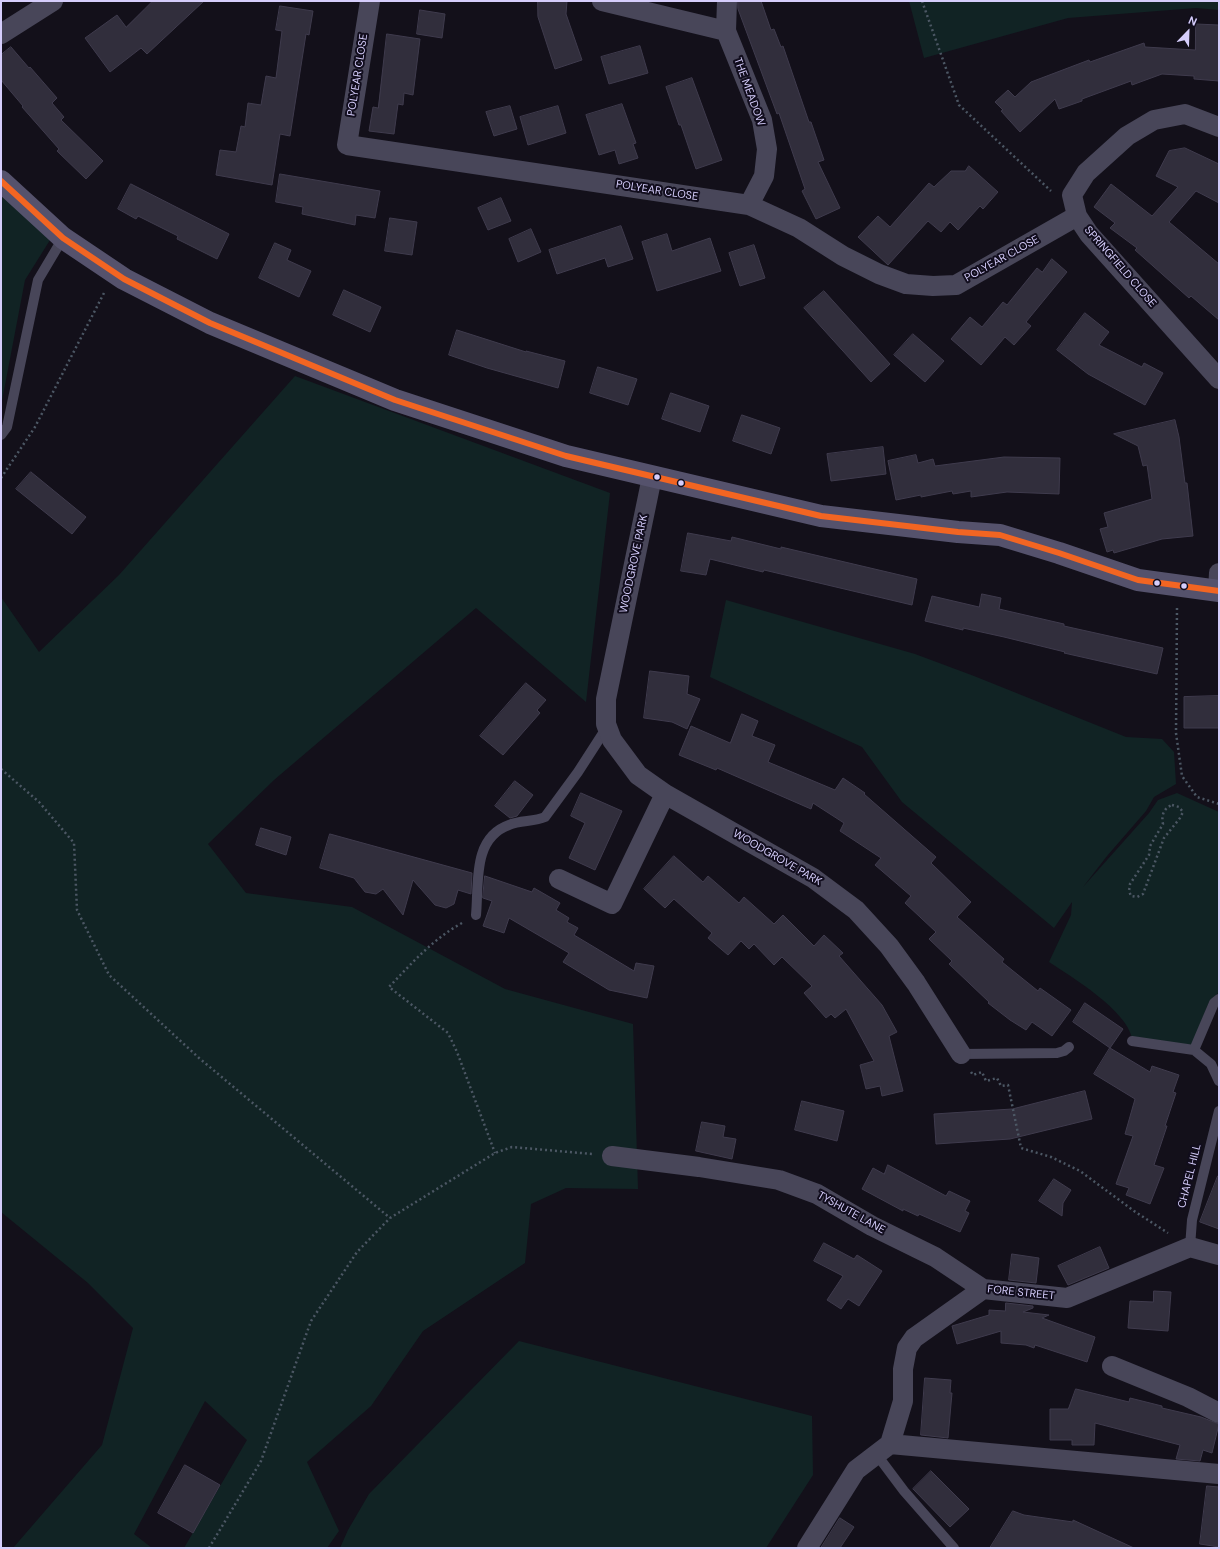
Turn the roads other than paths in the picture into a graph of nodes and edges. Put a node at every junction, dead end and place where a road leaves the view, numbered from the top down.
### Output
1 (53, 1) edge
2 (370, 1) edge
3 (602, 1) edge
4 (726, 1) edge
5 (726, 31) junction
6 (1, 34) edge
7 (1219, 127) edge
8 (1, 181) edge
9 (749, 205) junction
10 (1077, 216) junction
11 (63, 238) junction
12 (1219, 379) edge
13 (1, 435) edge
14 (652, 477) junction
15 (1219, 585) edge
16 (607, 727) junction
17 (665, 794) junction
18 (559, 879) dead end
19 (476, 915) road end
20 (1219, 999) edge
21 (1132, 1041) dead end
22 (1069, 1047) dead end
23 (1194, 1050) junction
24 (960, 1054) joint
25 (1219, 1081) edge
26 (1219, 1111) edge
27 (612, 1156) road end
28 (1190, 1247) junction
29 (1219, 1256) edge
30 (983, 1289) junction
31 (1112, 1366) dead end
32 (1219, 1413) edge
33 (884, 1450) junction
34 (1219, 1474) edge
35 (807, 1548) edge
36 (954, 1548) edge

1 - 6 street
2 - 9 street, POLYEAR CLOSE
3 - 5 street
4 - 5 street, THE MEADOW
5 - 9 street, THE MEADOW
7 - 10 street, SPRINGFIELD CLOSE
8 - 11 street
9 - 10 street, POLYEAR CLOSE
10 - 12 street, SPRINGFIELD CLOSE
11 - 13 lane
11 - 14 street
14 - 15 street
14 - 16 street, WOODGROVE PARK
16 - 17 street, WOODGROVE PARK
16 - 19 lane
17 - 18 street
17 - 24 street, WOODGROVE PARK
20 - 23 lane
21 - 23 lane
22 - 24 lane
23 - 25 lane
26 - 28 lane, CHAPEL HILL
27 - 30 street, TYSHUTE LANE
28 - 29 street
28 - 30 street, FORE STREET
30 - 33 street, FORE STREET
31 - 32 street
33 - 34 street
33 - 35 street
33 - 36 lane

